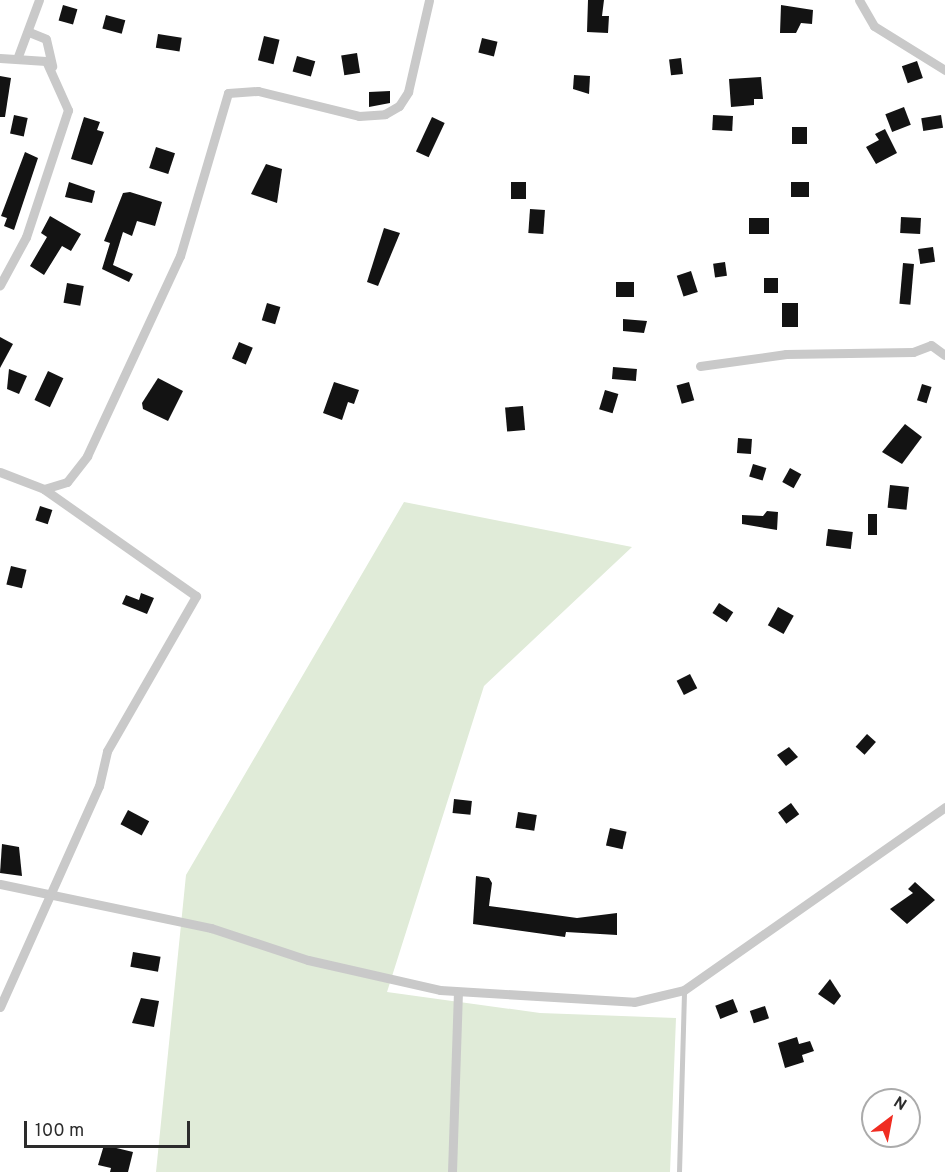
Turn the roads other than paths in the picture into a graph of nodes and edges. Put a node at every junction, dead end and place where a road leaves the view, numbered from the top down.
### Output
1 (39, 0) edge
2 (429, 0) edge
3 (859, 0) edge
4 (29, 32) junction
5 (0, 58) edge
6 (17, 59) junction
7 (52, 67) junction
8 (945, 70) edge
9 (0, 285) edge
10 (945, 355) edge
11 (700, 366) dead end
12 (0, 472) edge
13 (44, 489) junction
14 (945, 807) edge
15 (0, 884) edge
16 (52, 896) junction
17 (684, 990) junction
18 (458, 992) junction
19 (0, 1006) edge
20 (452, 1172) edge
21 (679, 1172) edge

1 - 4 street
2 - 13 street
3 - 8 street
4 - 6 street
4 - 7 street
5 - 6 street
6 - 7 street
7 - 9 street
10 - 11 street
12 - 13 street
13 - 16 street
14 - 17 street
15 - 16 street
16 - 18 street
16 - 19 street
17 - 18 street
17 - 21 lane
18 - 20 street

